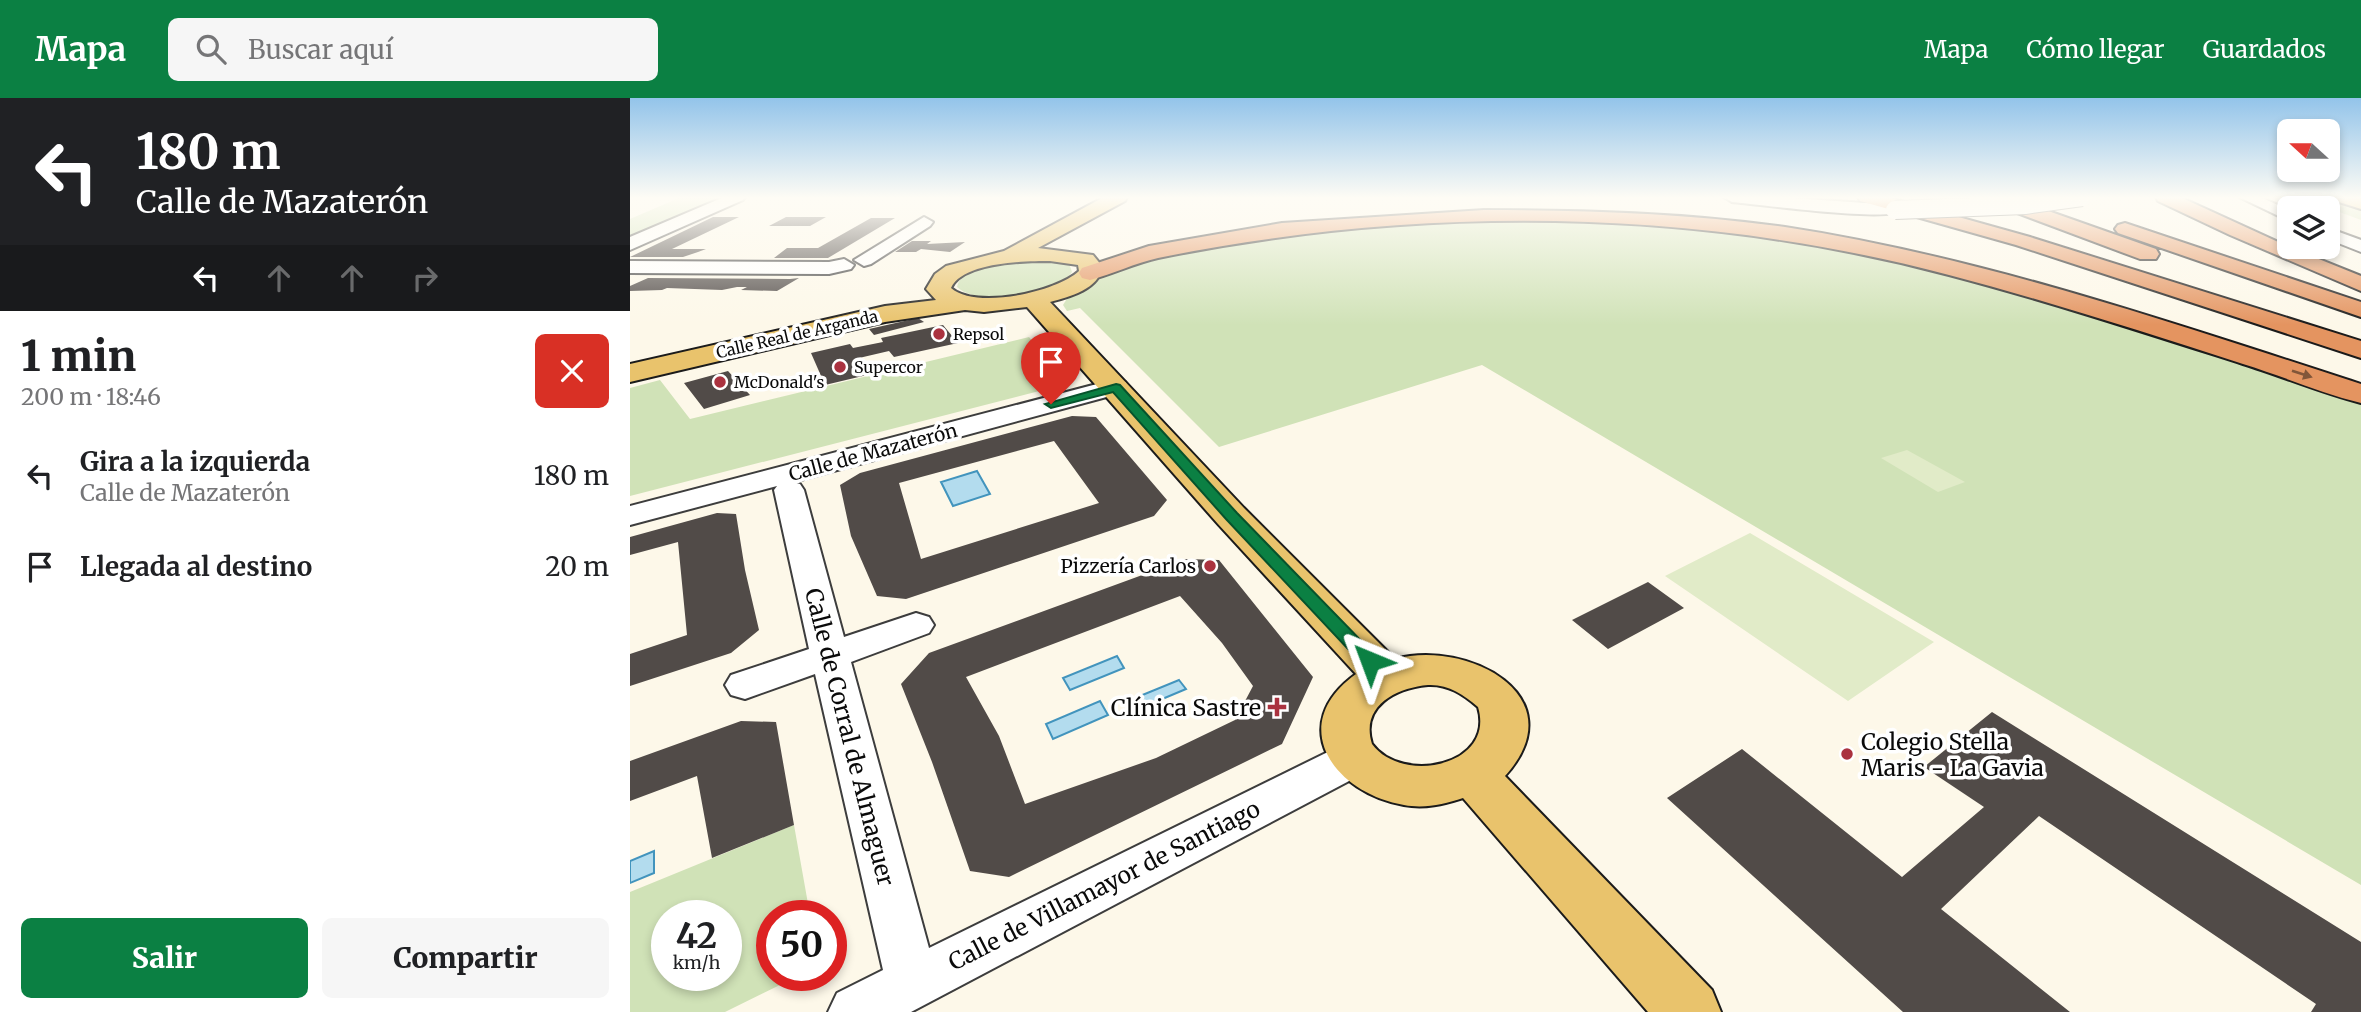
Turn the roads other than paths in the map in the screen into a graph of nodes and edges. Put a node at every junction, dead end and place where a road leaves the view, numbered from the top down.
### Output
1 (893, 240) edge
2 (1039, 240) edge
3 (1058, 240) edge
4 (1177, 240) edge
5 (1220, 240) edge
6 (1812, 240) edge
7 (1891, 240) edge
8 (2018, 240) edge
9 (2070, 240) edge
10 (2110, 240) edge
11 (2158, 240) edge
12 (2190, 240) edge
13 (2255, 240) edge
14 (2344, 240) edge
15 (2361, 247) edge
16 (1066, 256) junction
17 (1007, 257) junction
18 (630, 267) edge
19 (1090, 273) junction
20 (945, 277) junction
21 (2361, 284) edge
22 (2361, 297) edge
23 (1033, 299) junction
24 (966, 303) junction
25 (2361, 310) edge
26 (2361, 330) edge
27 (2361, 348) edge
28 (2242, 355) junction
29 (630, 359) edge
30 (630, 373) edge
31 (1116, 387) junction
32 (2361, 394) edge
33 (789, 490) dead end
34 (630, 516) edge
35 (916, 625) dead end
36 (830, 656) junction
37 (1386, 678) junction
38 (745, 685) dead end
39 (1353, 759) junction
40 (1472, 774) junction
41 (913, 983) junction
42 (856, 1012) edge
43 (1689, 1012) edge

1 - 18 street
2 - 17 main road
3 - 16 main road
4 - 16 highway
5 - 19 highway
6 - 28 highway
7 - 28 highway
8 - 27 highway
9 - 27 highway
10 - 26 highway
11 - 25 highway
12 - 22 highway
13 - 21 highway
14 - 15 street
16 - 17 main road
16 - 19 main road
17 - 20 main road, Calle Real de Arganda
19 - 23 main road, Calle Real de Arganda
20 - 24 main road
20 - 29 main road, Calle Real de Arganda
23 - 24 main road, Calle Real de Arganda
23 - 31 main road
24 - 30 main road, Calle Real de Arganda
28 -> 32 highway
31 - 34 street, Calle de Mazaterón
31 - 37 main road
33 - 36 street, Calle de Corral de Almaguer
35 - 36 street
36 - 38 street
36 - 41 street, Calle de Corral de Almaguer
37 - 39 main road
37 - 40 main road
39 - 40 main road
39 - 41 street, Calle de Villamayor de Santiago
40 - 43 main road
41 - 42 street, Calle de Villamayor de Santiago

